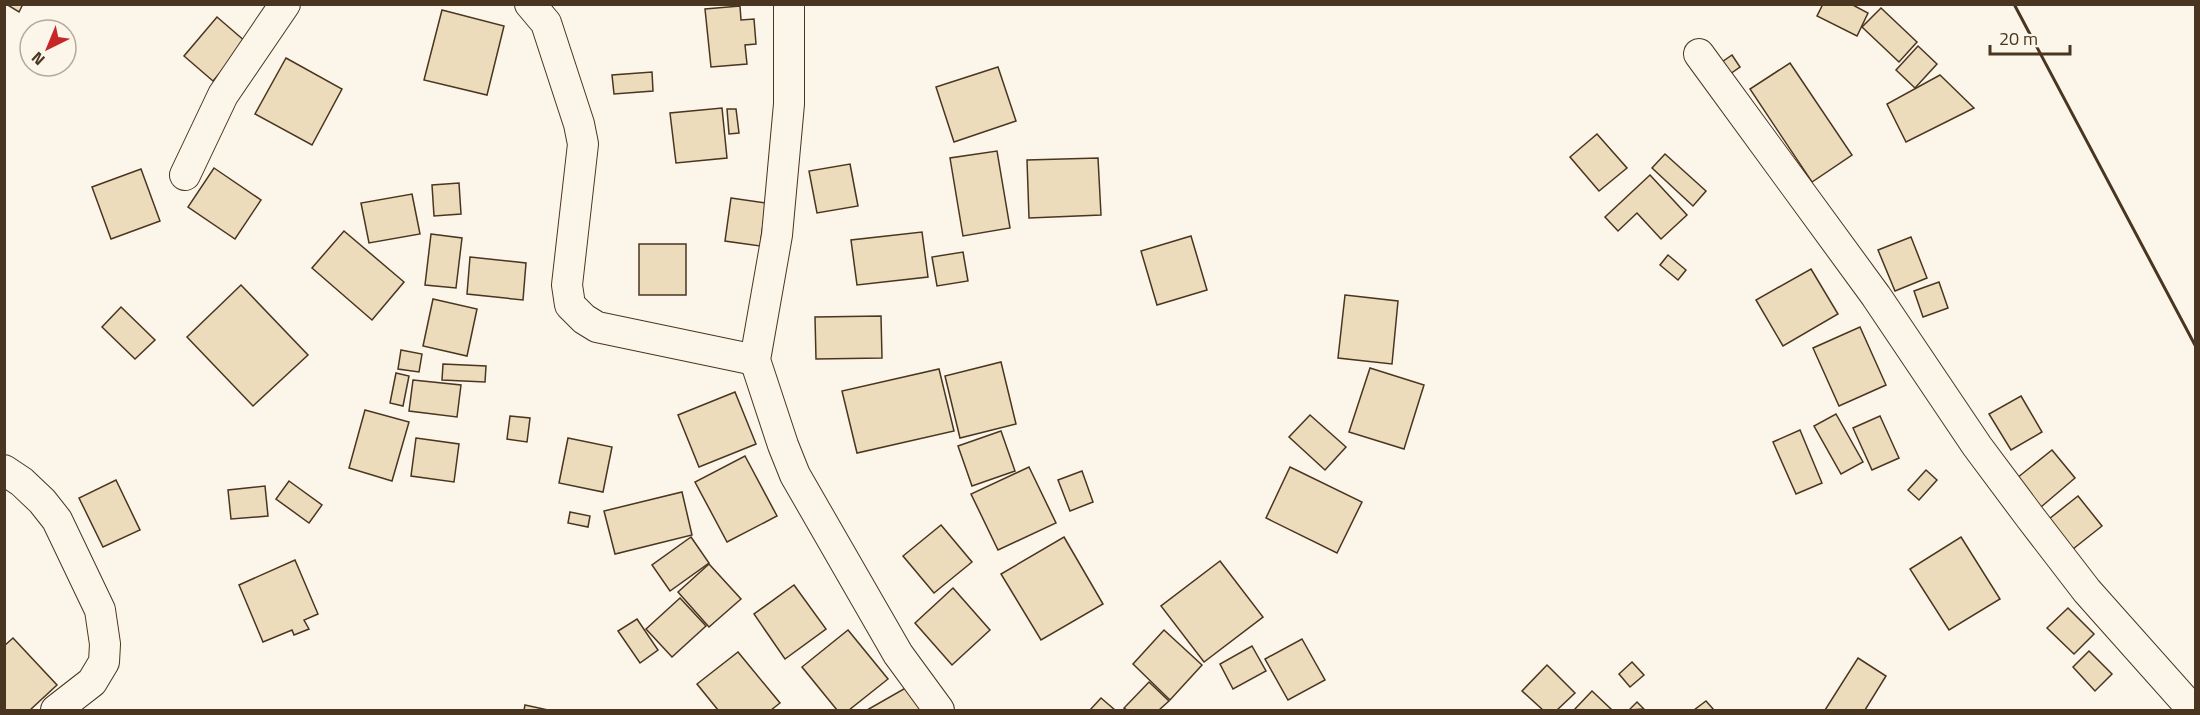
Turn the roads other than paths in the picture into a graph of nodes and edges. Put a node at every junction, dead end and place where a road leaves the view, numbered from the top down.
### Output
1 (285, 4) edge
2 (530, 4) edge
3 (789, 4) edge
4 (1699, 54) dead end
5 (184, 175) dead end
6 (755, 360) junction
7 (4, 470) edge
8 (56, 711) edge
9 (939, 711) edge
10 (2193, 711) edge

1 - 5 street
2 - 6 street
3 - 6 street
4 - 10 street
6 - 9 street
7 - 8 street

